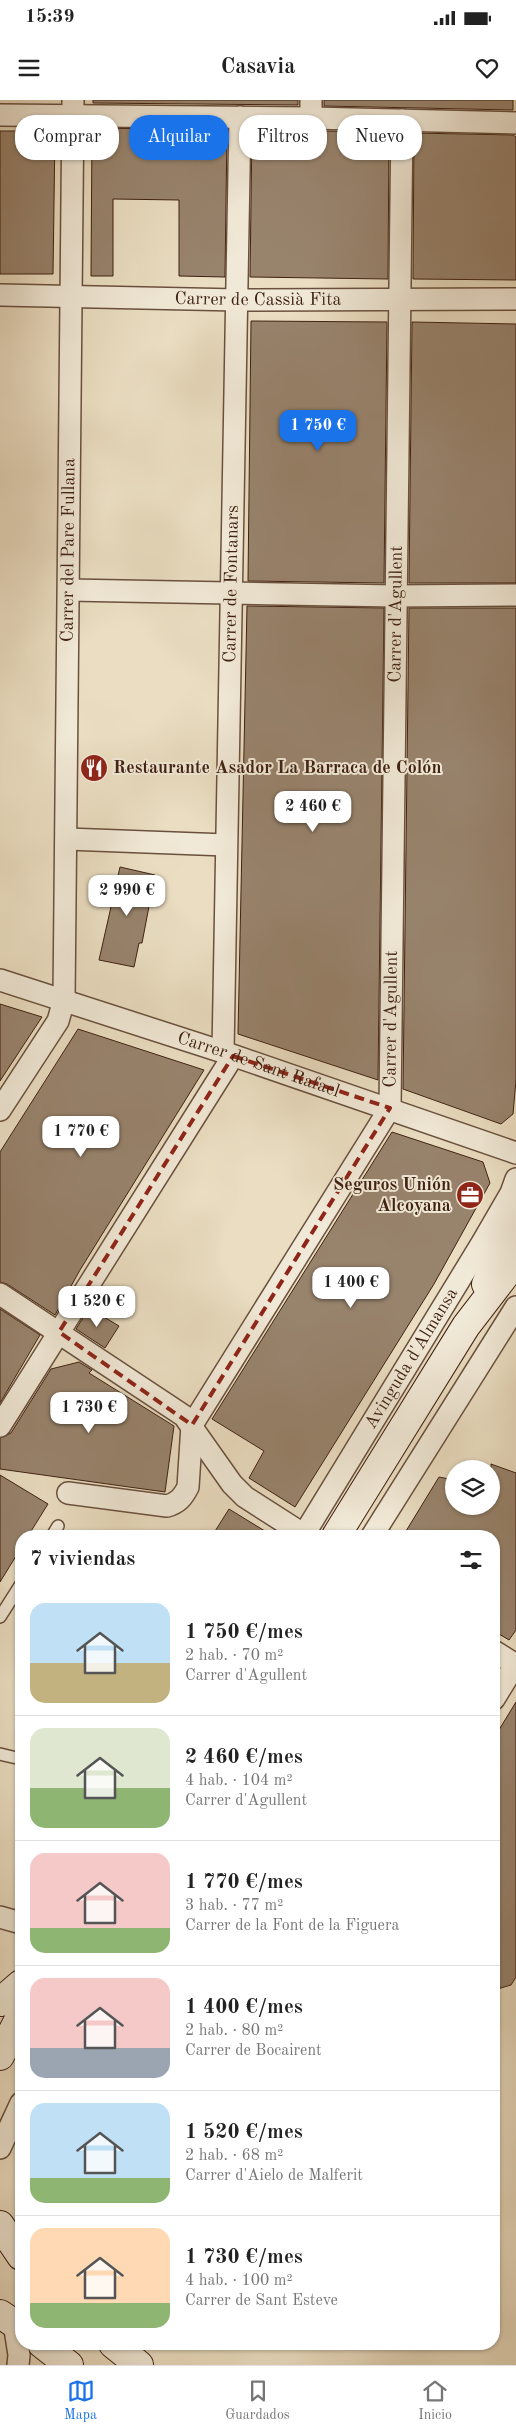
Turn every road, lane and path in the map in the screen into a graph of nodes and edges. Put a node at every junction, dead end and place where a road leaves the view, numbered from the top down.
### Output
1 (73, 108) edge
2 (311, 109) edge
3 (0, 115) edge
4 (258, 115) edge
5 (361, 115) edge
6 (239, 117) edge
7 (422, 121) edge
8 (516, 123) edge
9 (240, 160) edge
10 (402, 160) edge
11 (0, 294) edge
12 (71, 296) junction
13 (516, 299) edge
14 (238, 300) junction
15 (400, 300) junction
16 (69, 590) junction
17 (231, 592) junction
18 (516, 595) edge
19 (395, 596) junction
20 (67, 839) junction
21 (226, 845) junction
22 (0, 980) edge
23 (64, 1000) junction
24 (228, 1054) junction
25 (390, 1108) junction
26 (0, 1110) edge
27 (516, 1152) edge
28 (516, 1179) edge
29 (516, 1215) edge
30 (516, 1261) edge
31 (0, 1294) edge
32 (516, 1307) edge
33 (471, 1320) junction
34 (59, 1332) junction
35 (494, 1344) junction
36 (192, 1425) junction
37 (0, 1426) edge
38 (68, 1493) dead end
39 (295, 1530) edge
40 (308, 1530) edge
41 (340, 1530) edge
42 (376, 1530) edge
43 (15, 1593) edge
44 (0, 1617) edge
45 (500, 1655) edge
46 (516, 1664) edge
47 (500, 1689) edge
48 (0, 1754) edge
49 (15, 1758) edge
50 (0, 1917) edge
51 (15, 1921) edge
52 (15, 1989) edge
53 (0, 2002) edge
54 (15, 2027) edge
55 (0, 2056) edge
56 (15, 2116) edge
57 (0, 2148) edge
58 (0, 2225) edge
59 (15, 2247) edge
60 (12, 2322) edge
61 (15, 2336) edge
62 (18, 2350) edge
63 (49, 2350) edge
64 (120, 2350) edge
65 (18, 2365) edge
66 (68, 2365) edge
67 (139, 2365) edge

1 - 3 street
1 - 6 street
1 - 12 street, Carrer del Pare Fullana
2 - 4 street
2 - 5 street
7 - 8 street
9 - 14 street, Carrer de Fontanars
10 - 15 street, Carrer d'Agullent
11 - 12 street, Carrer de Cassià Fita
12 - 14 street, Carrer de Cassià Fita
12 - 16 street, Carrer del Pare Fullana
13 - 15 street, Carrer de Cassià Fita
14 - 15 street, Carrer de Cassià Fita
14 - 17 street, Carrer de Fontanars
15 - 19 street, Carrer d'Agullent
16 - 17 street
16 - 20 street, Carrer del Pare Fullana
17 - 19 street
17 - 21 street, Carrer de Fontanars
18 - 19 street
19 - 25 street, Carrer d'Agullent
20 - 21 street
20 - 23 street, Carrer del Pare Fullana
21 - 24 street, Carrer de Fontanars
22 - 23 street, Carrer de Sant Rafael
23 - 24 street, Carrer de Sant Rafael
23 - 26 street, Carrer del Pare Fullana
24 - 25 street, Carrer de Sant Rafael
24 - 34 street
25 - 27 street, Carrer de Sant Rafael
25 - 36 street
28 - 40 street, Avinguda d'Almansa
29 - 33 street, Avinguda d'Almansa
30 - 33 street, Avinguda d'Almansa
31 - 34 street
32 - 35 street
33 - 35 street
33 - 41 street, Avinguda d'Almansa
34 - 36 street
34 - 37 street
35 - 42 street
36 - 38 street
36 - 39 street
43 - 44 lane
45 - 46 street
46 - 47 street
48 - 49 lane
50 - 51 street
52 - 53 street
54 - 55 street
56 - 57 street
58 - 59 street
60 - 61 street
62 - 65 street
63 - 66 street
64 - 67 street

